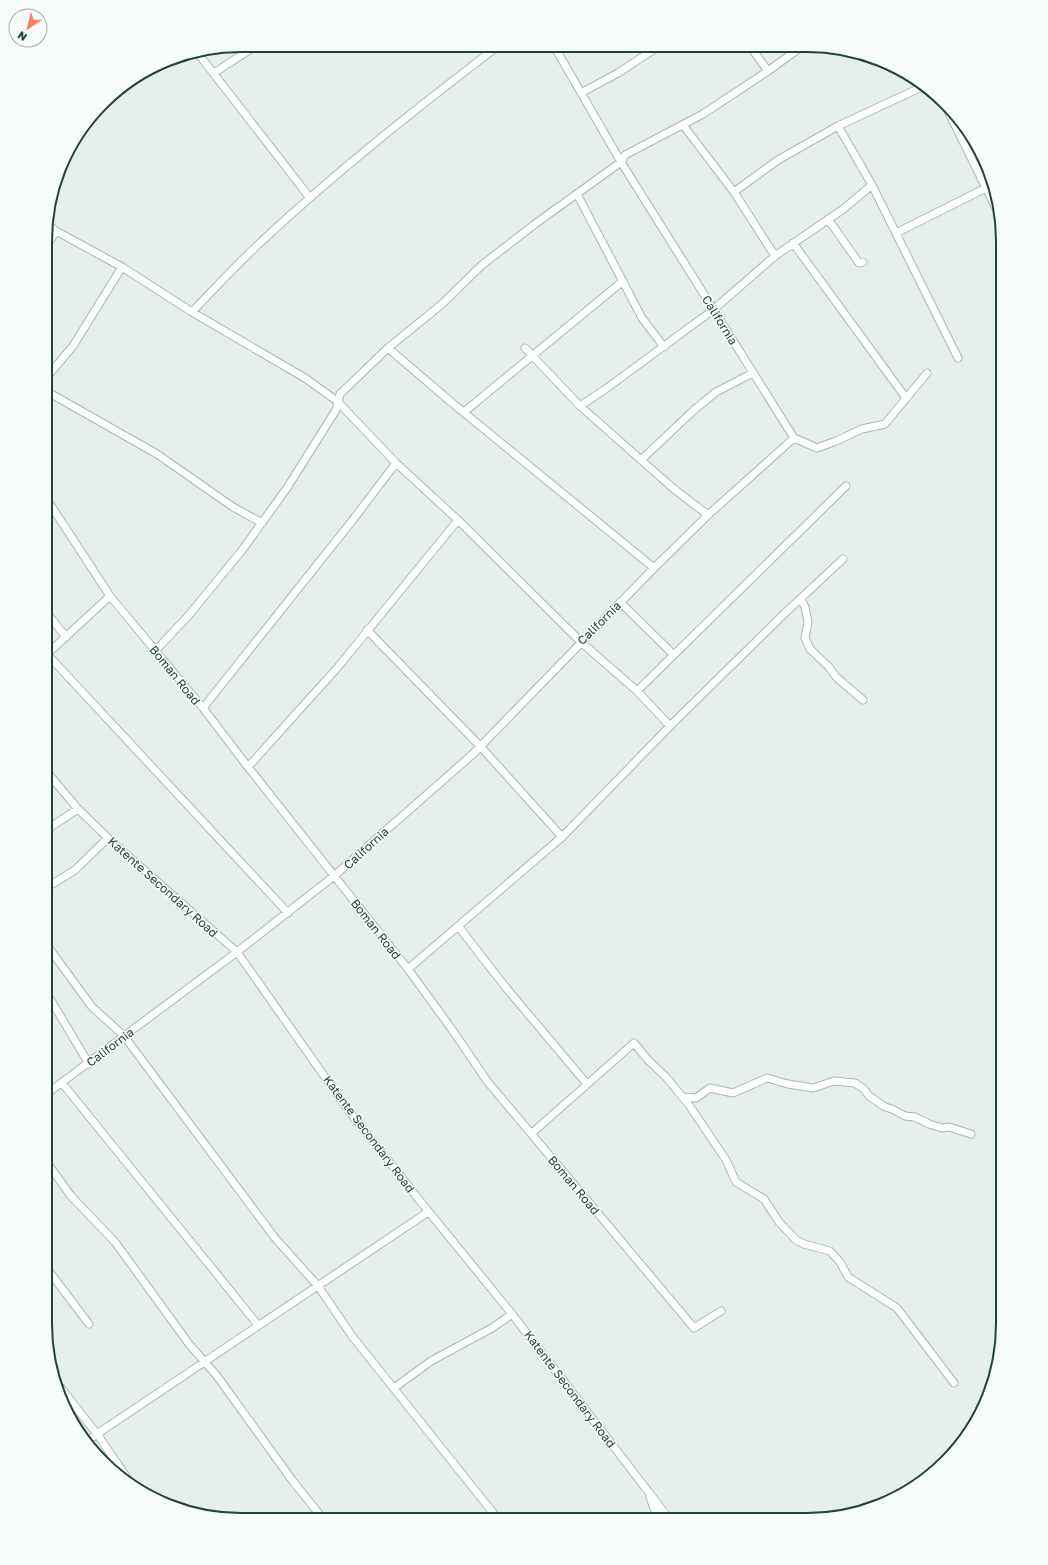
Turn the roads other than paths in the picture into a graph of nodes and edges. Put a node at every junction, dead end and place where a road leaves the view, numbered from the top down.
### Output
1 (246, 52) edge
2 (490, 52) edge
3 (557, 52) edge
4 (650, 52) edge
5 (754, 52) edge
6 (794, 52) edge
7 (201, 57) edge
8 (768, 71) junction
9 (214, 73) junction
10 (918, 89) edge
11 (581, 93) junction
12 (953, 121) edge
13 (683, 124) junction
14 (838, 126) junction
15 (621, 162) junction
16 (872, 185) junction
17 (986, 188) junction
18 (734, 192) junction
19 (577, 194) junction
20 (310, 198) junction
21 (991, 198) edge
22 (828, 219) junction
23 (52, 228) edge
24 (56, 231) junction
25 (896, 233) junction
26 (52, 237) edge
27 (793, 243) junction
28 (775, 256) junction
29 (863, 262) dead end
30 (122, 267) junction
31 (623, 281) junction
32 (713, 310) junction
33 (192, 312) junction
34 (664, 347) junction
35 (388, 348) junction
36 (525, 348) dead end
37 (533, 357) junction
38 (958, 358) dead end
39 (52, 371) edge
40 (927, 373) dead end
41 (753, 374) junction
42 (52, 394) edge
43 (906, 398) junction
44 (337, 401) junction
45 (580, 406) junction
46 (464, 412) junction
47 (794, 438) junction
48 (641, 460) junction
49 (396, 463) junction
50 (846, 486) dead end
51 (52, 507) edge
52 (708, 515) junction
53 (458, 520) junction
54 (262, 523) junction
55 (843, 559) dead end
56 (654, 568) junction
57 (110, 596) junction
58 (800, 599) junction
59 (620, 602) junction
60 (52, 620) edge
61 (367, 630) junction
62 (66, 637) junction
63 (580, 642) junction
64 (52, 650) edge
65 (156, 650) junction
66 (674, 655) junction
67 (52, 659) edge
68 (637, 691) junction
69 (863, 700) dead end
70 (202, 708) junction
71 (670, 726) junction
72 (480, 746) junction
73 (248, 768) junction
74 (52, 778) edge
75 (78, 809) junction
76 (52, 826) edge
77 (562, 837) junction
78 (108, 838) junction
79 (334, 876) junction
80 (52, 884) edge
81 (288, 913) junction
82 (458, 926) junction
83 (52, 952) edge
84 (237, 952) junction
85 (408, 969) junction
86 (52, 1002) edge
87 (124, 1036) junction
88 (89, 1064) junction
89 (62, 1083) junction
90 (587, 1084) junction
91 (52, 1090) edge
92 (682, 1097) junction
93 (532, 1133) junction
94 (972, 1134) dead end
95 (52, 1170) edge
96 (428, 1212) junction
97 (52, 1275) edge
98 (318, 1286) junction
99 (721, 1310) dead end
100 (512, 1314) junction
101 (89, 1324) dead end
102 (258, 1325) junction
103 (204, 1361) junction
104 (954, 1383) dead end
105 (394, 1388) junction
106 (64, 1392) edge
107 (97, 1434) junction
108 (91, 1438) edge
109 (123, 1471) edge
110 (648, 1491) junction
111 (318, 1513) edge
112 (493, 1513) edge
113 (656, 1513) edge
114 (665, 1513) edge

1 - 9 street
2 - 20 street
3 - 11 street, California
4 - 11 street
5 - 8 street
6 - 8 street
7 - 9 street
8 - 13 street
9 - 20 street
10 - 14 street
11 - 15 street, California
12 - 17 street
13 - 15 street
13 - 18 street
14 - 16 street
14 - 18 street
15 - 19 street
15 - 32 street, California
16 - 22 street
16 - 25 street
17 - 21 street
17 - 25 street
18 - 28 street
19 - 31 street
19 - 35 street
20 - 33 street
22 - 27 street
22 - 29 street
23 - 24 street
24 - 26 street
24 - 30 street
25 - 38 street
27 - 28 street
27 - 43 street
28 - 32 street
30 - 33 street
30 - 39 street
31 - 34 street
31 - 37 street
32 - 34 street
32 - 41 street, California
33 - 44 street
34 - 45 street
35 - 44 street
35 - 46 street
36 - 37 street
37 - 45 street
37 - 46 street
40 - 43 street
41 - 47 street, California
41 - 48 street
42 - 54 street
43 - 47 street
44 - 49 street
44 - 54 street
45 - 48 street
46 - 56 street
47 - 52 street, California
48 - 52 street
49 - 53 street
49 - 70 street
50 - 66 street
51 - 57 street, Boman Road
52 - 56 street, California
53 - 61 street
53 - 63 street
54 - 65 street
55 - 58 street
56 - 59 street, California
57 - 62 street
57 - 65 street, Boman Road
58 - 69 street
58 - 71 street
59 - 63 street, California
59 - 66 street
60 - 62 street
61 - 72 street
61 - 73 street
62 - 64 street
63 - 68 street
63 - 72 street, California
65 - 70 street, Boman Road
66 - 68 street
67 - 81 street
68 - 71 street
70 - 73 street, Boman Road
71 - 77 street
72 - 77 street
72 - 79 street, California
73 - 79 street, Boman Road
74 - 75 street, Katente Secondary Road
75 - 76 street
75 - 78 street, Katente Secondary Road
77 - 82 street
78 - 80 street
78 - 84 street, Katente Secondary Road
79 - 81 street, California
79 - 85 street, Boman Road
81 - 84 street, California
82 - 85 street
82 - 90 street
83 - 87 street
84 - 87 street, California
84 - 96 street, Katente Secondary Road
85 - 93 street, Boman Road
86 - 88 street
87 - 88 street, California
87 - 98 street
88 - 89 street, California
89 - 91 street, California
89 - 102 street
90 - 92 street
90 - 93 street
92 - 94 street
92 - 104 street
93 - 99 street, Boman Road
95 - 103 street
96 - 98 street
96 - 100 street, Katente Secondary Road
97 - 101 street
98 - 102 street
98 - 105 street
100 - 105 street
100 - 110 street, Katente Secondary Road
102 - 103 street
103 - 107 street
103 - 111 street
105 - 112 street
106 - 107 street
107 - 108 street
107 - 109 street
110 - 113 street
110 - 114 street, Katente Secondary Road

